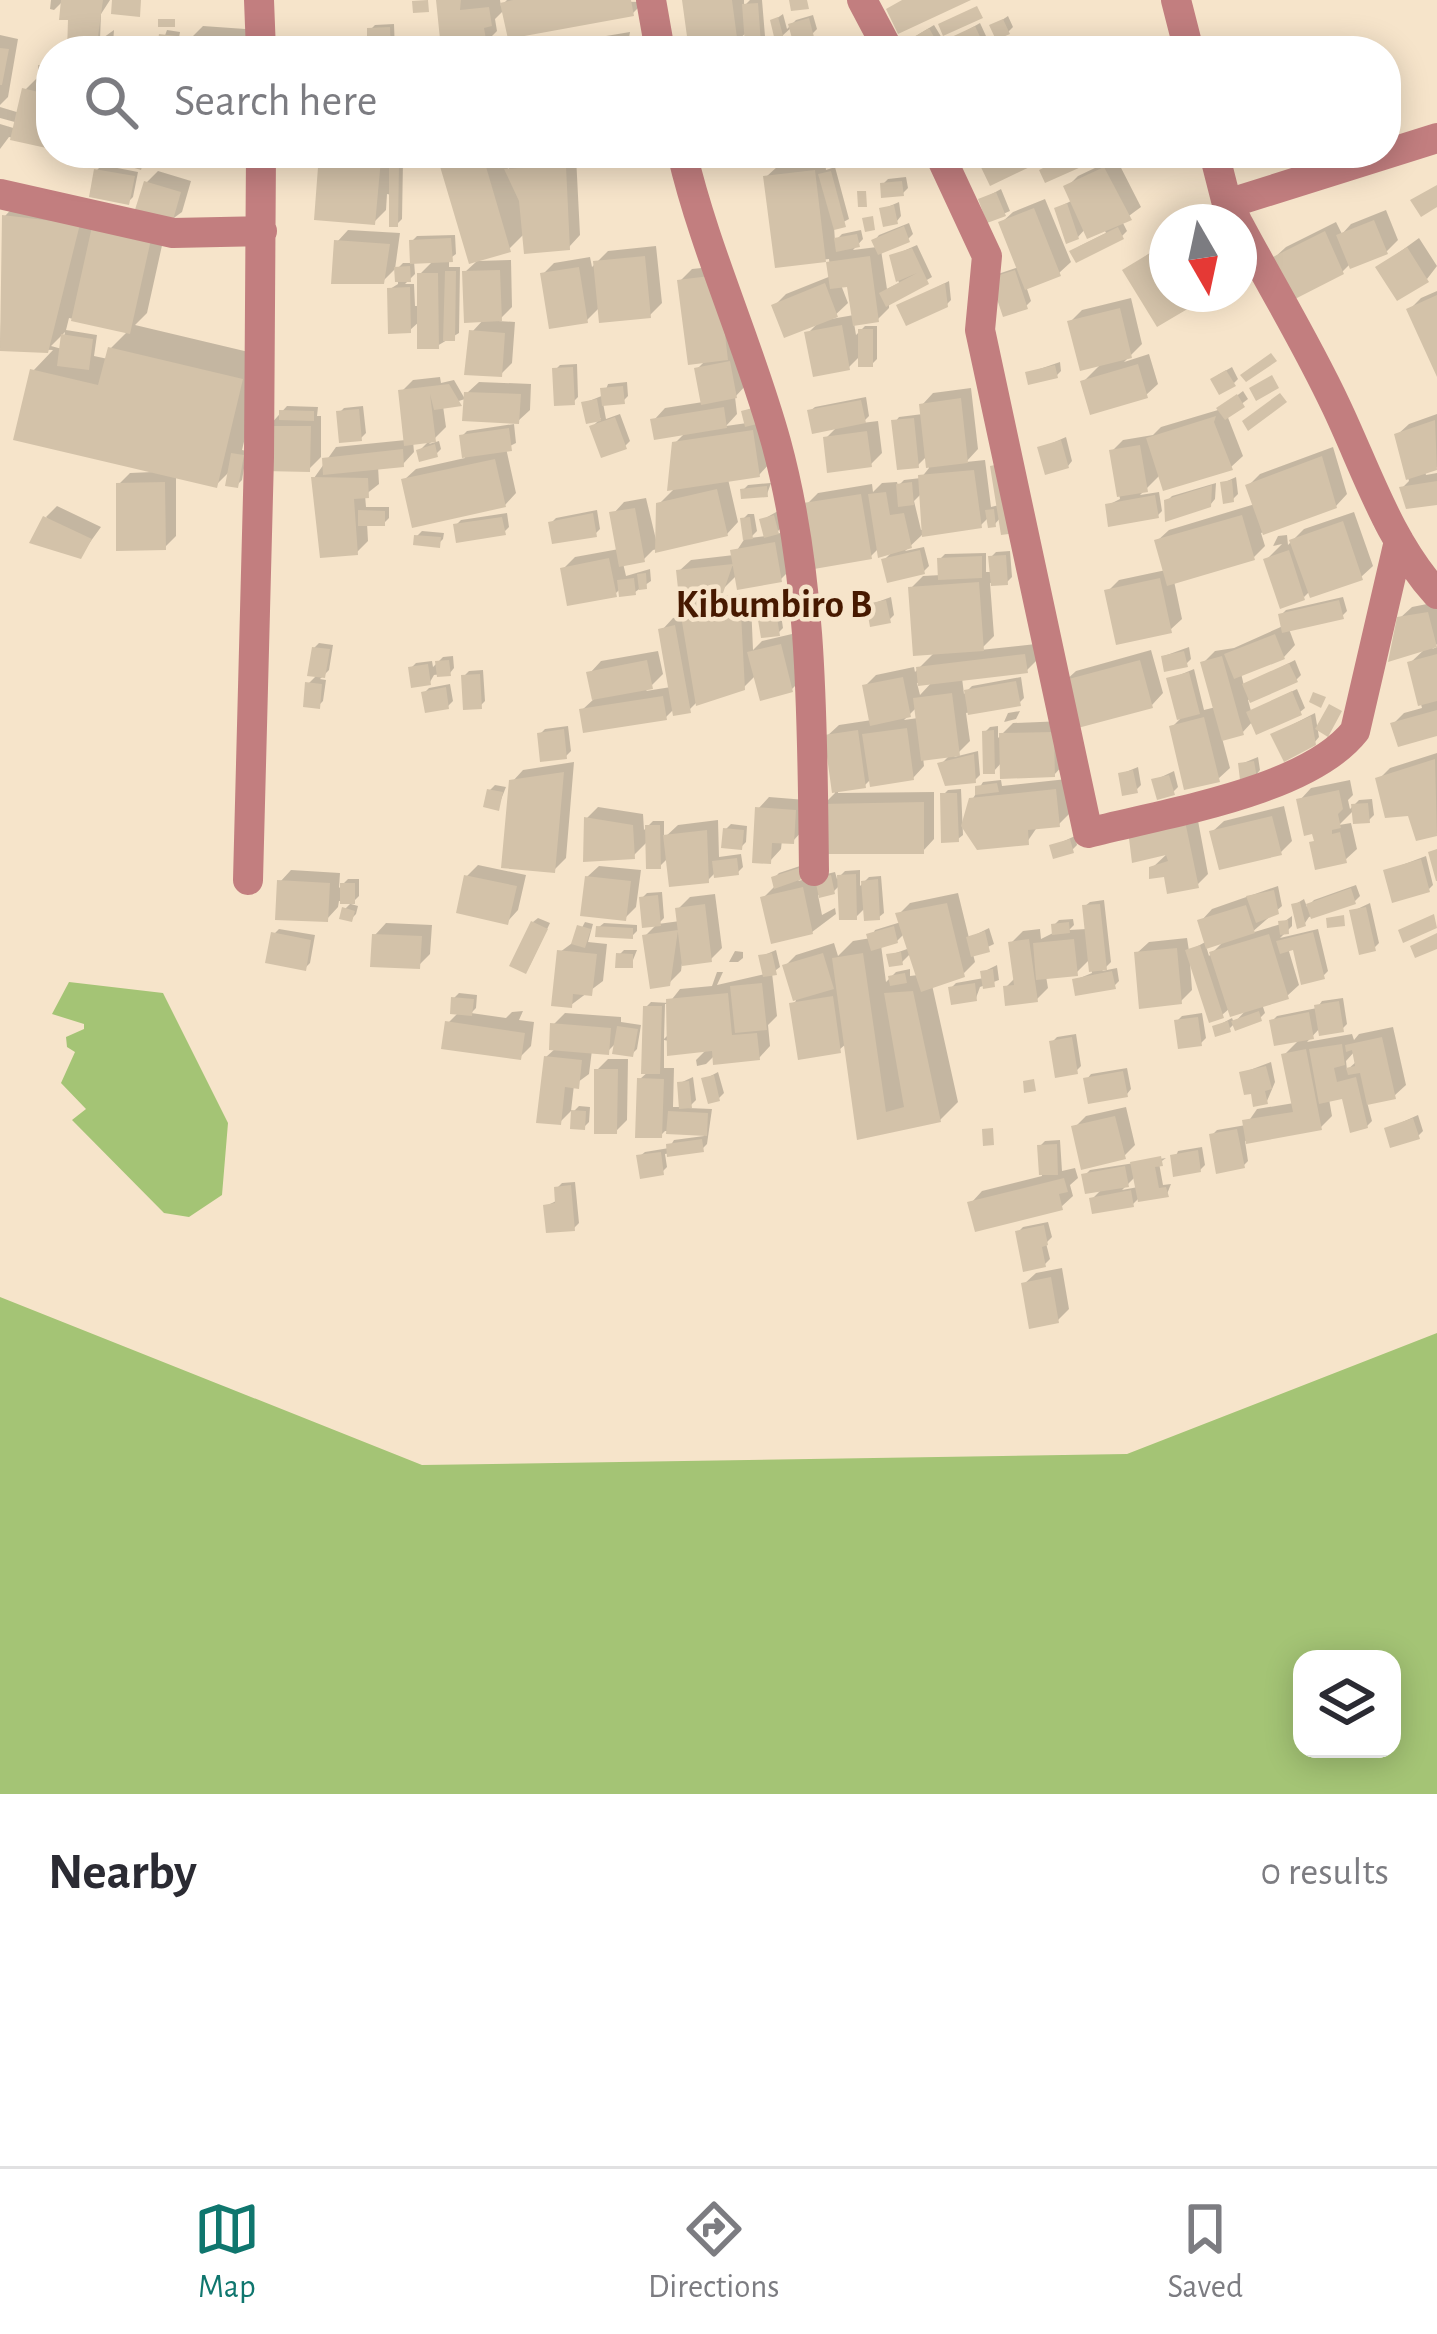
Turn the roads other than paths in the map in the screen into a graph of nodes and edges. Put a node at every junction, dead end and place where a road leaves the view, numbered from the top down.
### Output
1 (259, 0) edge
2 (651, 0) edge
3 (862, 0) edge
4 (1176, 0) edge
5 (260, 36) edge
6 (657, 36) edge
7 (881, 36) edge
8 (1185, 36) edge
9 (1437, 138) edge
10 (1401, 152) edge
11 (261, 168) edge
12 (686, 168) edge
13 (946, 168) edge
14 (1219, 168) edge
15 (1360, 168) edge
16 (0, 194) edge
17 (1230, 204) edge
18 (1257, 208) edge
19 (262, 231) junction
20 (1257, 259) edge
21 (1399, 541) junction
22 (1437, 594) edge
23 (814, 871) dead end
24 (248, 880) dead end

1 - 5 street
2 - 6 street
3 - 7 street
4 - 8 street
9 - 10 street
11 - 19 street
12 - 23 street
13 - 21 street
14 - 17 street
15 - 18 street
16 - 19 street
19 - 24 street
20 - 21 street
21 - 22 street

